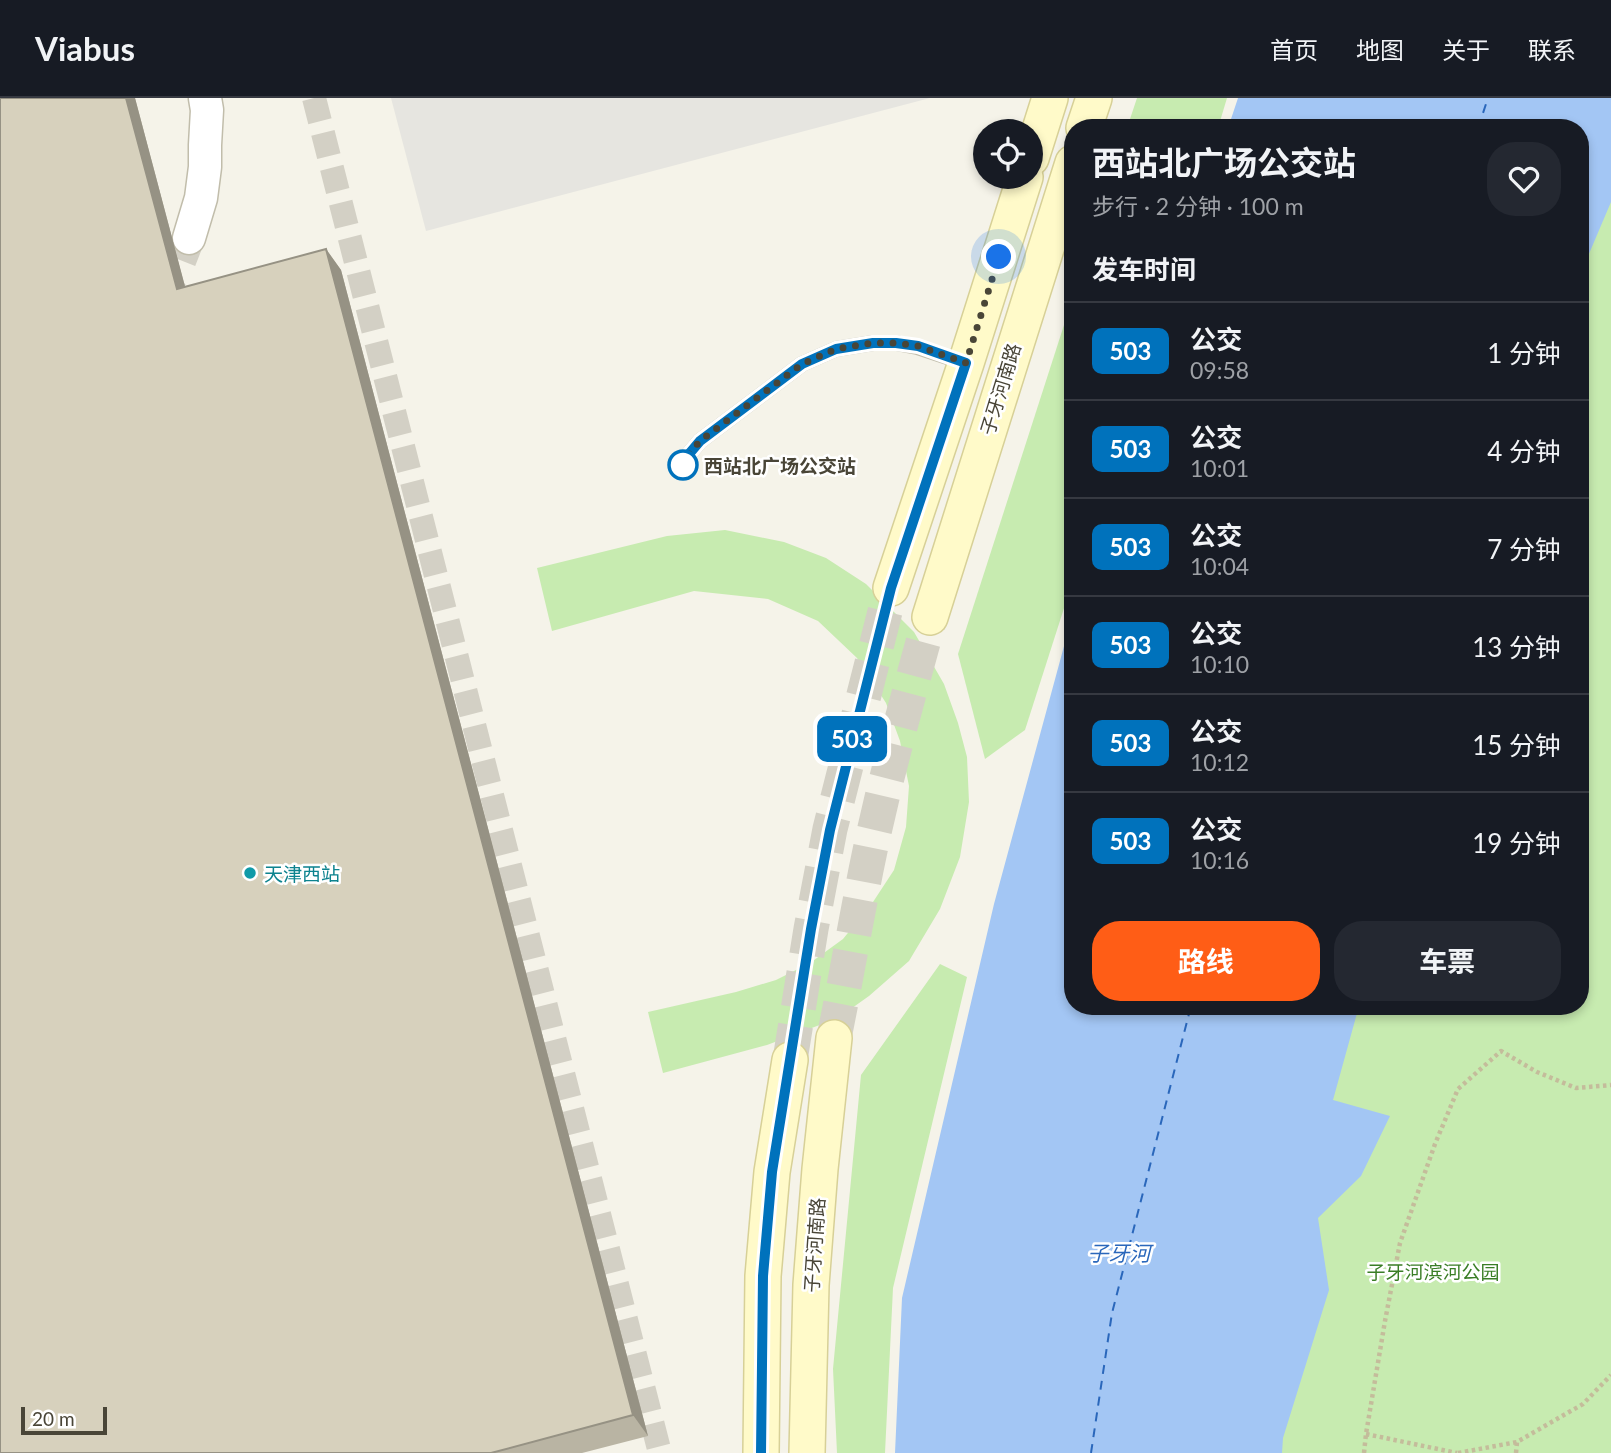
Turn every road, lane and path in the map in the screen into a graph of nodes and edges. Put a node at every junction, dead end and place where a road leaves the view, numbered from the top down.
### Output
1 (205, 98) edge
2 (1050, 98) edge
3 (1094, 98) edge
4 (1087, 119) edge
5 (1043, 120) edge
6 (1021, 189) edge
7 (1064, 191) edge
8 (189, 238) tunnel mouth
9 (966, 363) junction
10 (683, 465) dead end
11 (891, 588) tunnel mouth
12 (930, 617) tunnel mouth
13 (834, 1038) tunnel mouth
14 (790, 1060) tunnel mouth
15 (1611, 1085) edge
16 (1611, 1376) edge
17 (1366, 1434) junction
18 (1517, 1442) junction
19 (761, 1453) edge
20 (807, 1453) edge
21 (1364, 1453) edge
22 (1458, 1453) edge
23 (1516, 1453) edge

1 - 8 street
2 - 5 main road
3 - 4 main road
6 - 9 main road, 子牙河南路
7 - 12 main road, 子牙河南路
9 - 10 lane
9 - 11 main road, 子牙河南路
13 - 20 main road, 子牙河南路
14 - 19 main road
15 - 17 path
16 - 18 path
17 - 21 path
17 - 22 path
18 - 22 path
18 - 23 path

